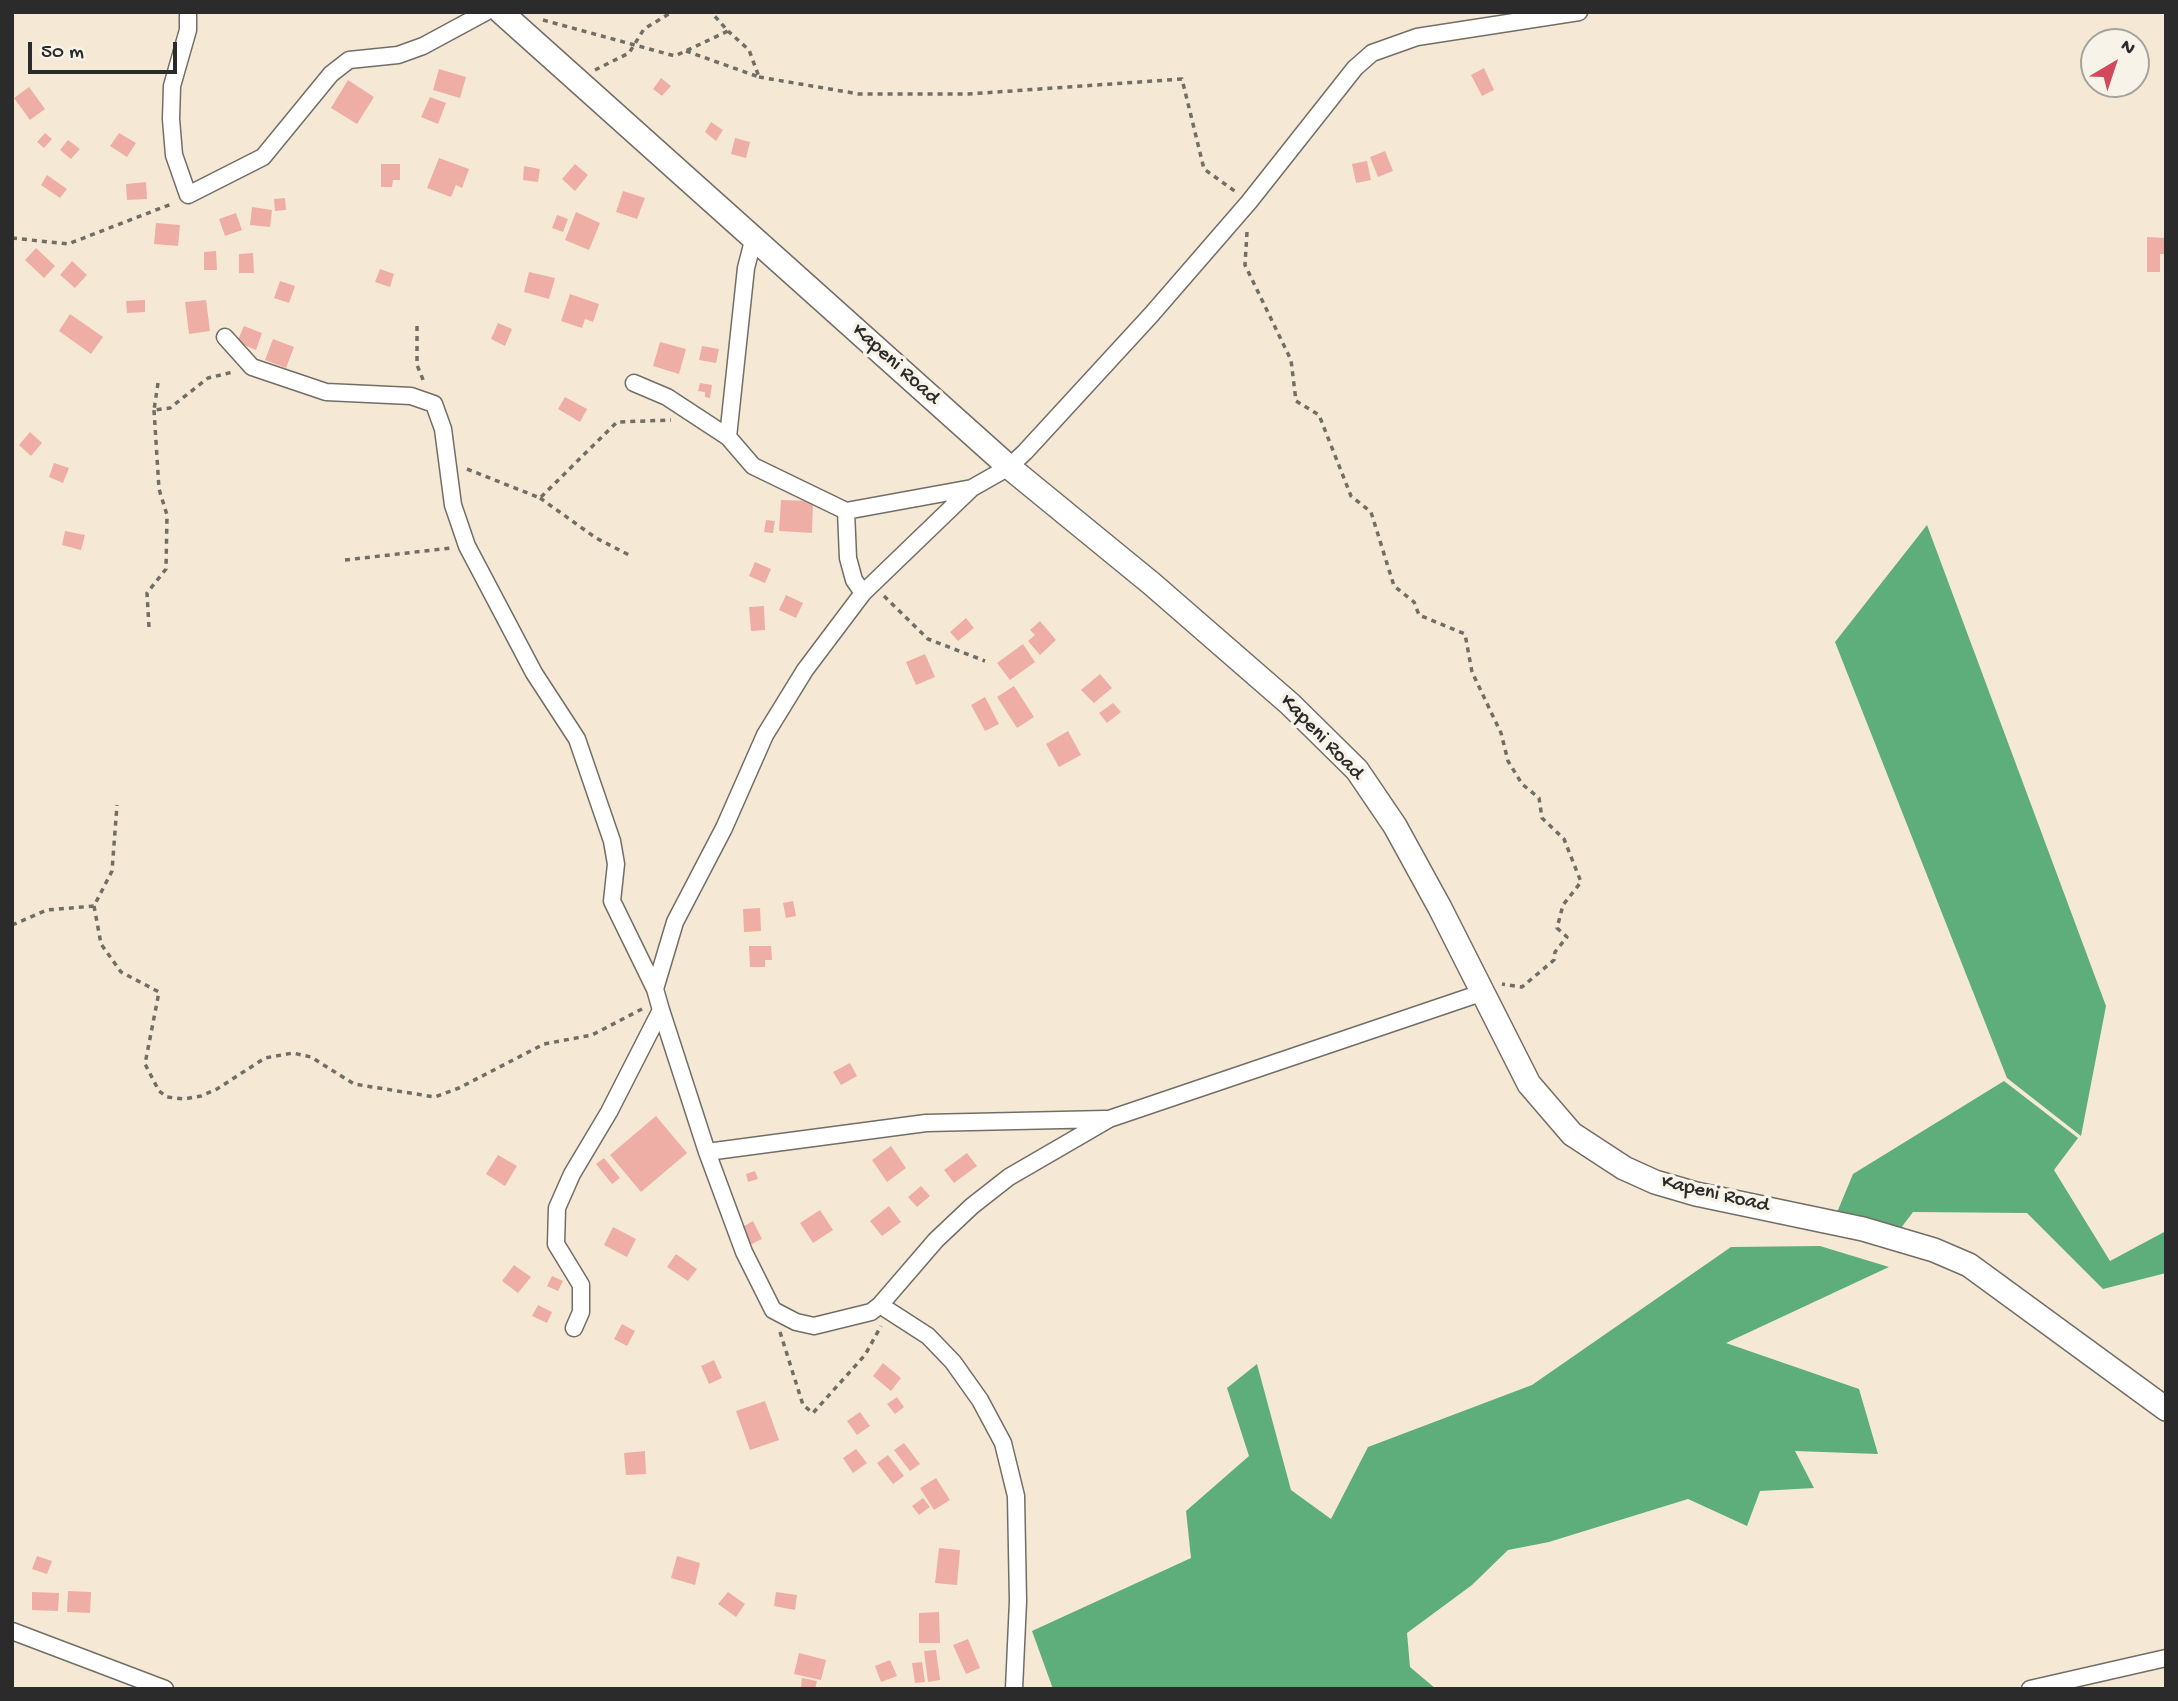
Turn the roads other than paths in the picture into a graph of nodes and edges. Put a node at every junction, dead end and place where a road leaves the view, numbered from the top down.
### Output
1 (188, 12) edge
2 (486, 12) edge
3 (501, 12) edge
4 (1579, 12) edge
5 (754, 237) junction
6 (225, 337) dead end
7 (634, 383) dead end
8 (728, 437) junction
9 (1009, 467) junction
10 (971, 488) junction
11 (846, 511) junction
12 (868, 589) junction
13 (1481, 993) junction
14 (659, 1000) junction
15 (1109, 1119) junction
16 (707, 1152) junction
17 (878, 1307) junction
18 (574, 1328) dead end
19 (2166, 1409) edge
20 (12, 1631) edge
21 (2166, 1658) edge
22 (165, 1689) edge
23 (1014, 1689) edge
24 (2030, 1689) edge

1 - 2 street
3 - 5 main road, Kapeni Road
4 - 9 street
5 - 8 street
5 - 9 main road, Kapeni Road
6 - 14 street
7 - 8 street
8 - 11 street
9 - 10 street
9 - 13 main road, Kapeni Road
10 - 11 street
10 - 12 street
11 - 12 street
12 - 14 street
13 - 15 street
13 - 19 main road, Kapeni Road
14 - 16 street
14 - 18 street
15 - 16 street
15 - 17 street
16 - 17 street
17 - 23 street
20 - 22 street
21 - 24 street

